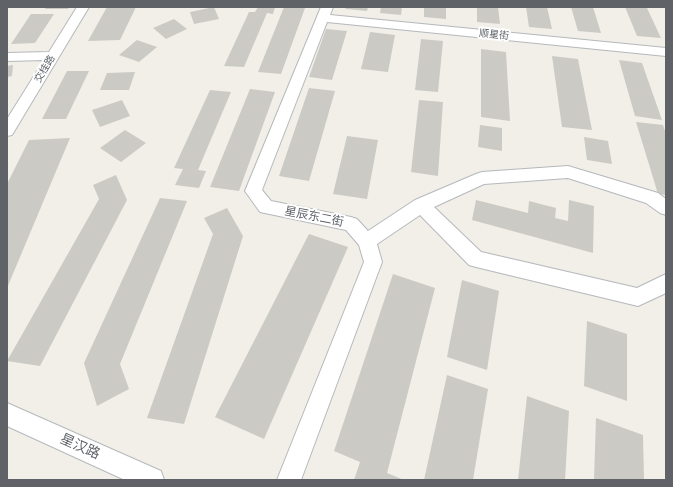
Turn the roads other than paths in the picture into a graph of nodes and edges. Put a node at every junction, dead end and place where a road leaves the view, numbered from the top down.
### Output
1 (83, 7) edge
2 (325, 12) edge
3 (666, 52) edge
4 (53, 56) junction
5 (7, 57) edge
6 (7, 131) edge
7 (421, 205) junction
8 (666, 208) edge
9 (367, 241) junction
10 (666, 283) edge
11 (7, 414) edge
12 (152, 480) edge
13 (289, 480) edge

1 - 4 street, 交桂路
2 - 3 street, 顺星街
2 - 9 street, 星辰东二街
4 - 5 street
4 - 6 street, 交桂路
7 - 8 street
7 - 9 street
7 - 10 street
9 - 13 street
11 - 12 street, 星汉路

